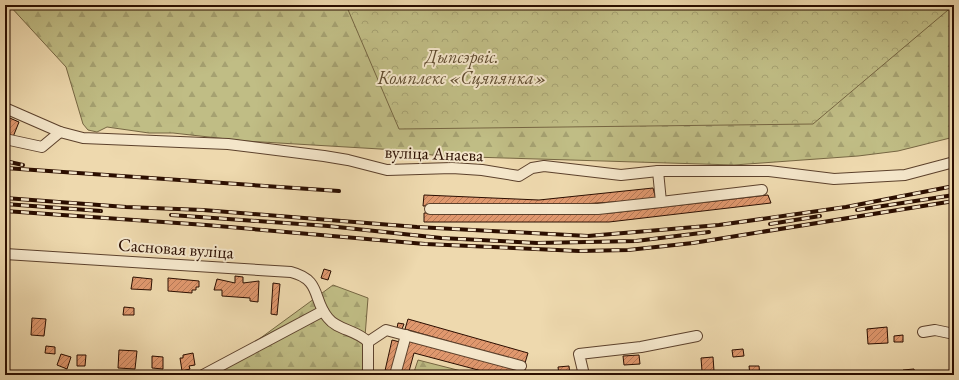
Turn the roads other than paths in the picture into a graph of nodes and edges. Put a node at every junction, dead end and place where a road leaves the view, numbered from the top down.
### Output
1 (5, 108) edge
2 (60, 132) junction
3 (5, 139) edge
4 (954, 162) edge
5 (658, 171) junction
6 (762, 190) dead end
7 (661, 202) junction
8 (430, 209) dead end
9 (5, 254) edge
10 (323, 311) junction
11 (923, 332) dead end
12 (954, 334) edge
13 (406, 335) junction
14 (697, 336) dead end
15 (368, 342) junction
16 (521, 366) dead end
17 (203, 375) edge
18 (368, 375) edge
19 (395, 375) edge
20 (584, 375) edge

1 - 2 street, вуліца Анаева
2 - 3 street
2 - 5 street, вуліца Анаева
4 - 5 street, вуліца Анаева
5 - 7 street
6 - 7 street
7 - 8 street
9 - 10 street, Сасновая вуліца
10 - 15 street, Сасновая вуліца
10 - 17 street
11 - 12 street
13 - 15 street
13 - 16 street
13 - 19 street
14 - 20 street
15 - 18 street

